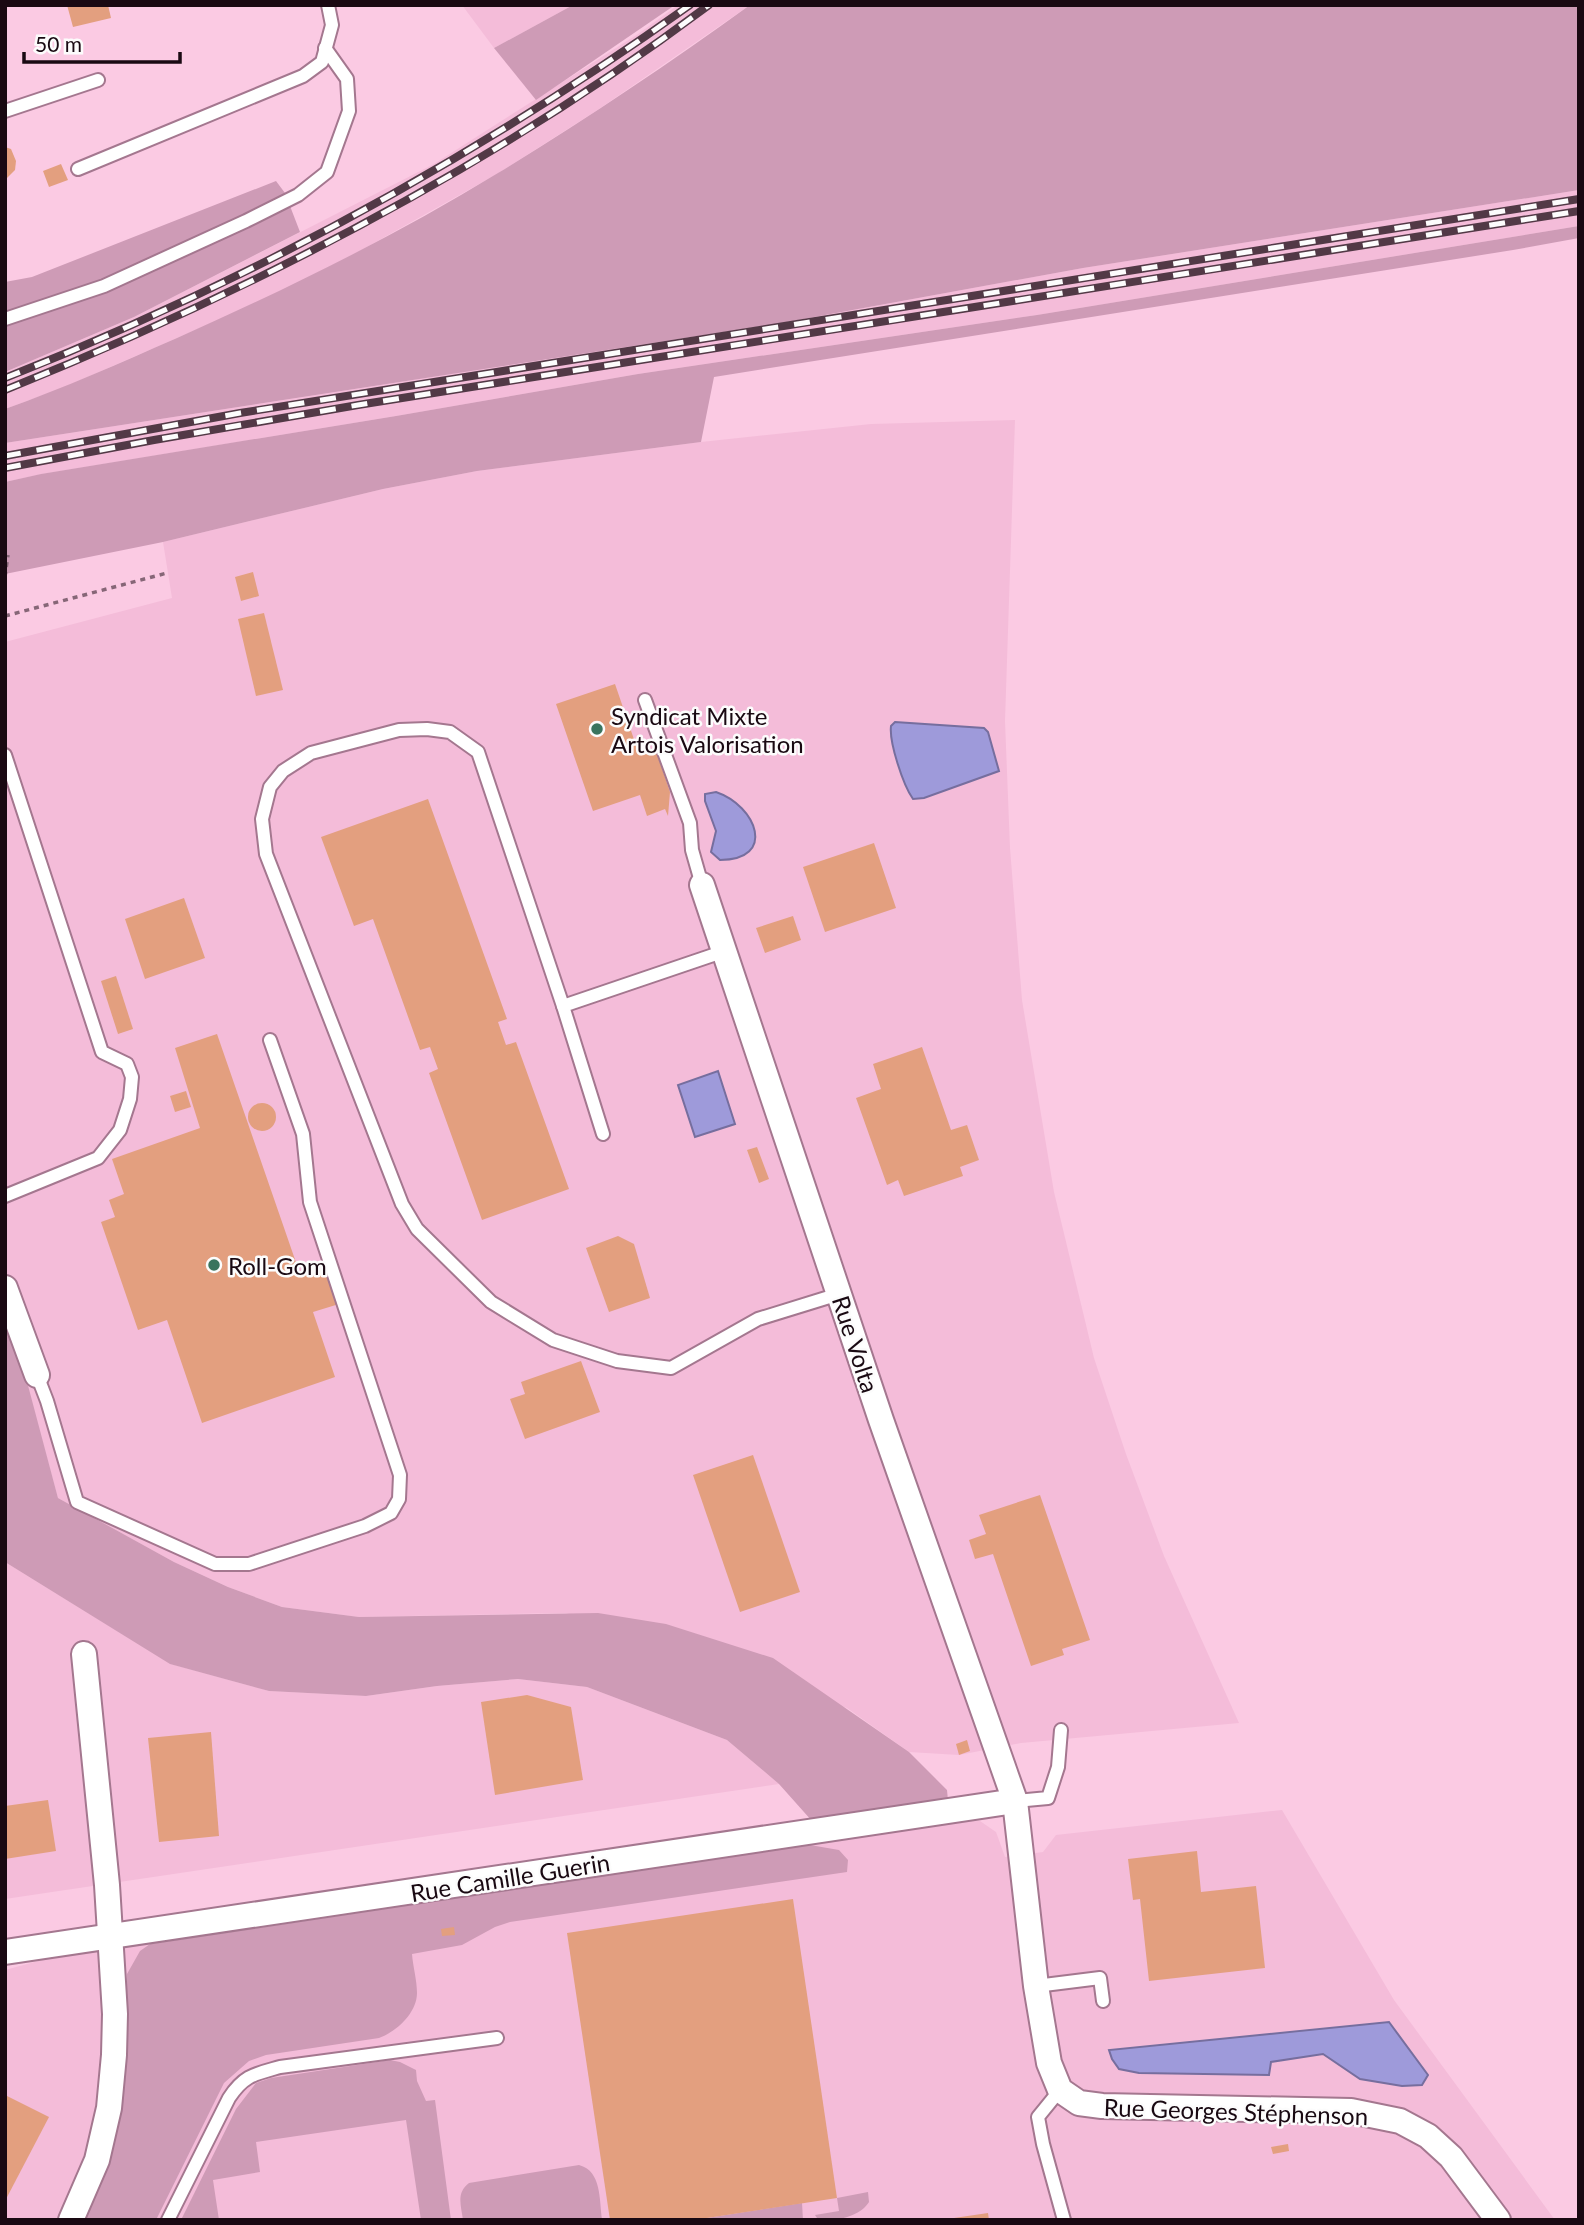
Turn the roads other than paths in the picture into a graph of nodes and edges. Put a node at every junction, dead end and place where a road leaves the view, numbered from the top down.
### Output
1 (328, 5) edge
2 (326, 48) junction
3 (97, 80) dead end
4 (5, 111) edge
5 (78, 169) dead end
6 (5, 319) edge
7 (645, 700) dead end
8 (5, 755) edge
9 (702, 885) joint
10 (725, 951) junction
11 (563, 1006) junction
12 (270, 1040) dead end
13 (603, 1134) dead end
14 (5, 1196) edge
15 (5, 1288) edge
16 (839, 1294) junction
17 (37, 1375) joint
18 (84, 1654) dead end
19 (1061, 1730) dead end
20 (1015, 1801) junction
21 (110, 1938) junction
22 (5, 1952) edge
23 (1035, 1986) junction
24 (1103, 2001) dead end
25 (497, 2038) dead end
26 (1059, 2090) junction
27 (71, 2220) edge
28 (168, 2220) edge
29 (1064, 2220) edge
30 (1498, 2220) edge

1 - 2 lane
2 - 5 lane
2 - 6 lane
3 - 4 lane
7 - 9 lane
8 - 14 lane
9 - 10 street, Rue Volta
10 - 11 lane
10 - 16 street, Rue Volta
11 - 13 lane
11 - 16 lane
12 - 17 lane
15 - 17 street
16 - 20 street, Rue Volta
18 - 21 street
19 - 20 lane
20 - 21 street, Rue Camille Guerin
20 - 23 street
21 - 22 street, Rue Camille Guerin
21 - 27 street
23 - 24 lane
23 - 26 street
25 - 28 lane
26 - 29 lane
26 - 30 street, Rue Georges Stéphenson

